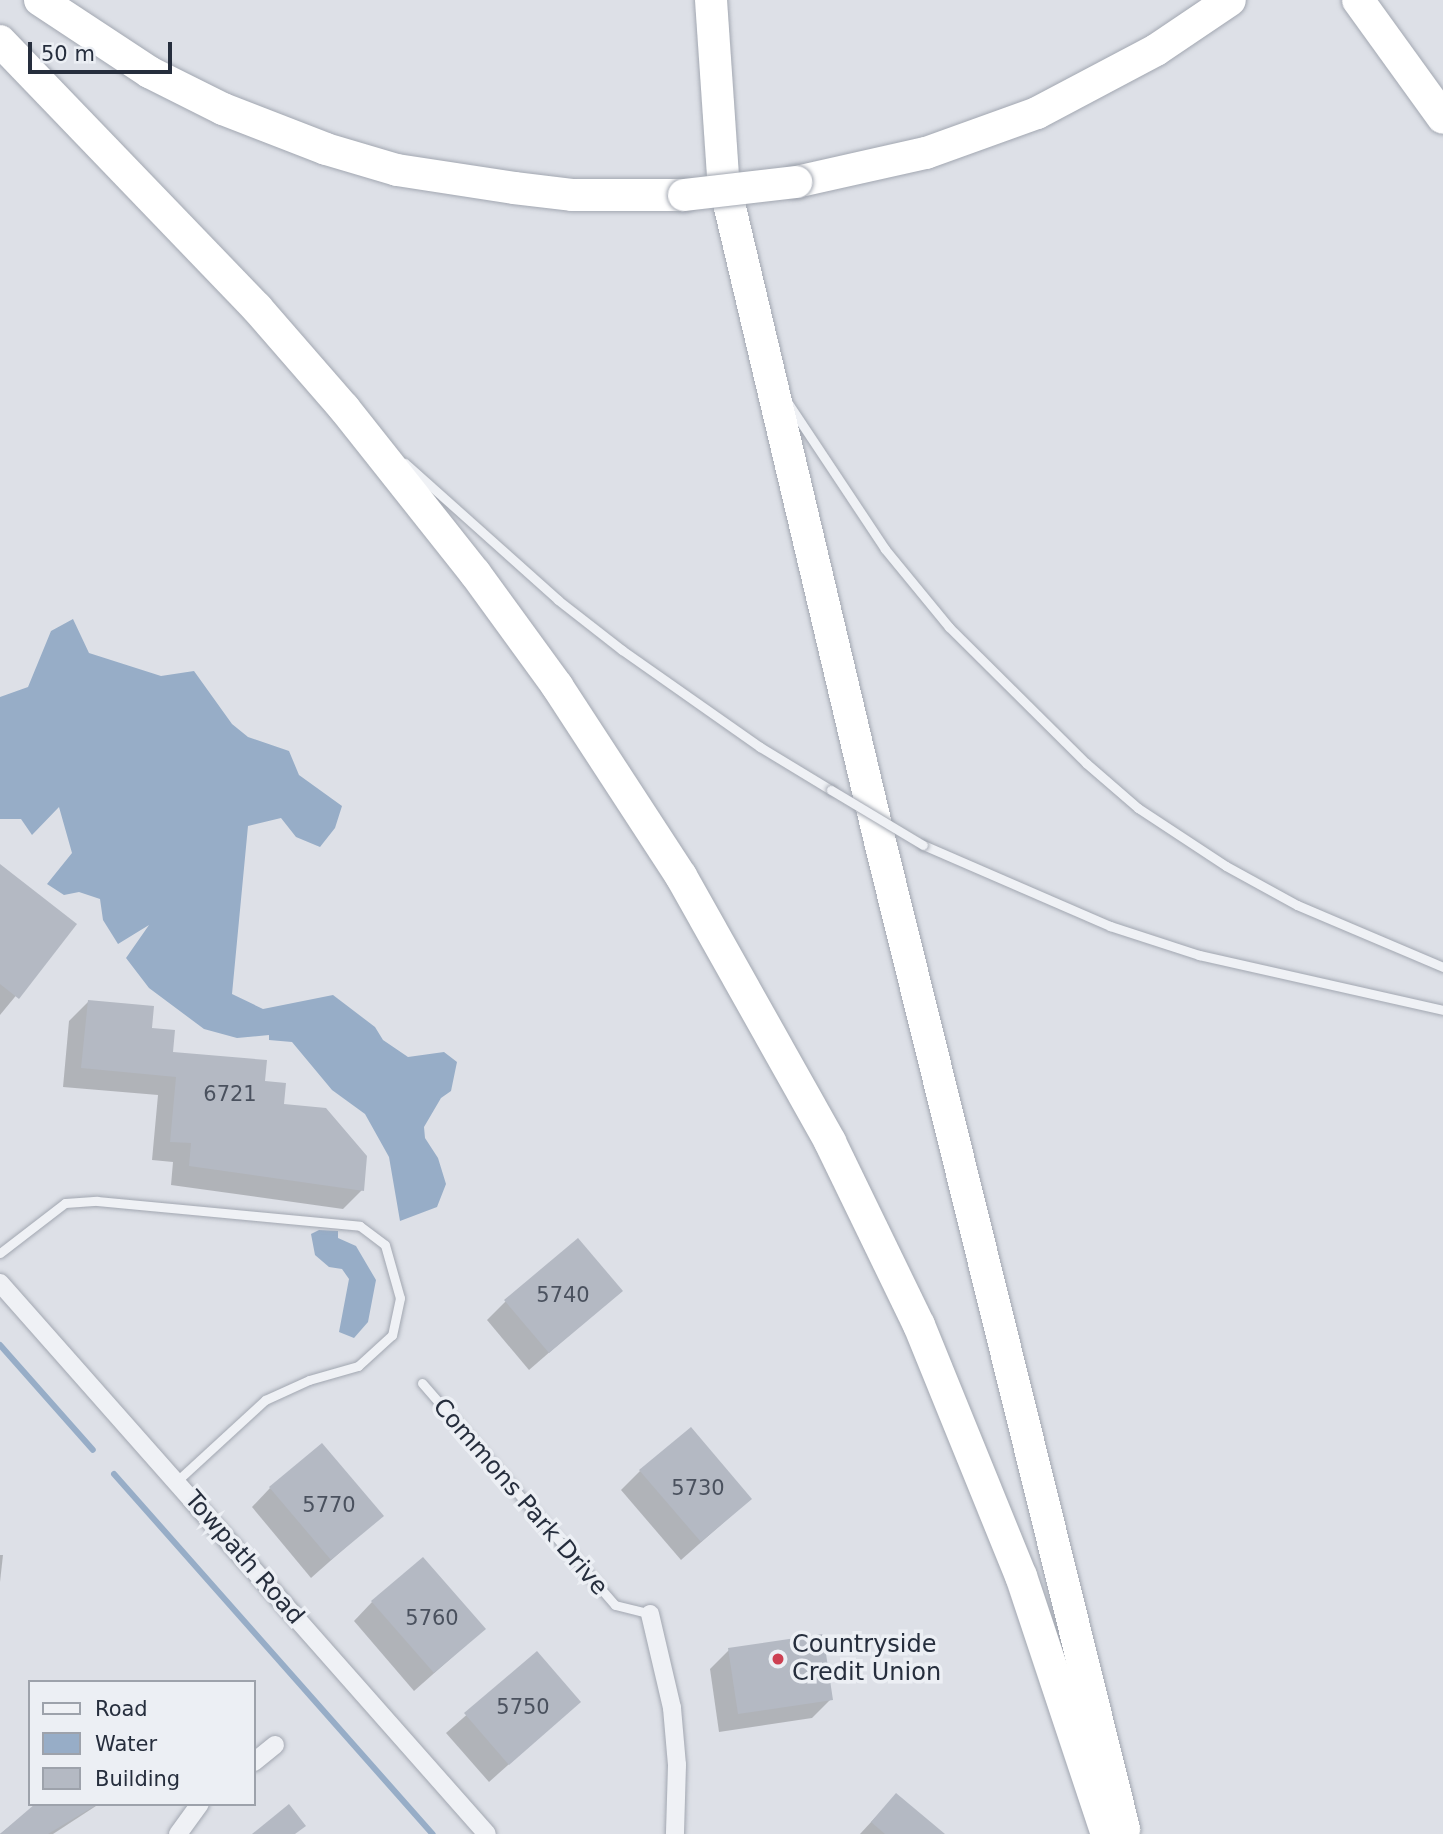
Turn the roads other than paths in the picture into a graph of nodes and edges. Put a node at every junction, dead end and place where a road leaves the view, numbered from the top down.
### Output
1 (40, 0) edge
2 (711, 0) edge
3 (1230, 0) edge
4 (1358, 0) edge
5 (0, 41) edge
6 (1443, 118) edge
7 (772, 379) junction
8 (344, 408) junction
9 (1443, 967) edge
10 (1443, 1010) edge
11 (0, 1253) edge
12 (0, 1283) edge
13 (422, 1383) dead end
14 (177, 1481) junction
15 (650, 1614) joint
16 (275, 1745) dead end
17 (256, 1760) edge
18 (199, 1806) edge
19 (178, 1834) edge
20 (487, 1834) edge
21 (675, 1834) edge
22 (1107, 1834) edge
23 (1125, 1834) edge

1 - 3 highway, bridge
2 - 7 highway
4 - 6 highway
5 - 8 highway
7 - 9 lane
7 - 23 highway
8 - 10 lane, bridge
8 - 22 highway
11 - 14 lane
12 - 14 street, Towpath Road
13 - 15 lane, Commons Park Drive
14 - 20 street, Towpath Road
15 - 21 street, Commons Park Drive
16 - 17 street
18 - 19 street

